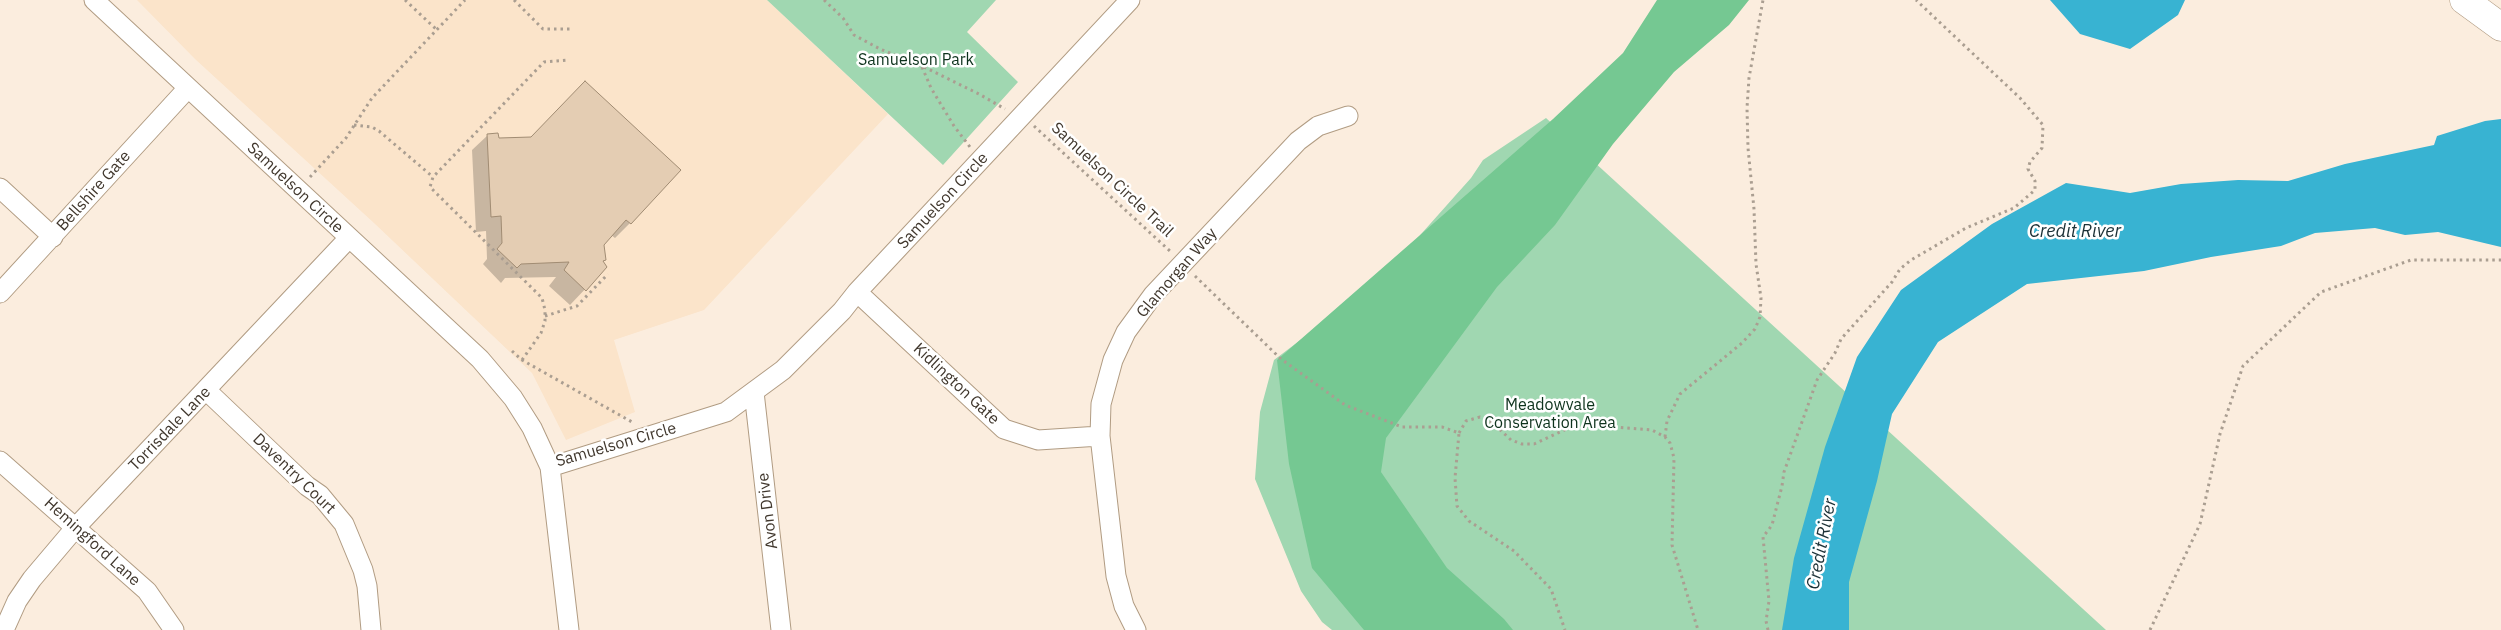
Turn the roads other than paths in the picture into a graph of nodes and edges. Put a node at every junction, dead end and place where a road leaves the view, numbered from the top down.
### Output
1 (94, 0) edge
2 (1130, 0) edge
3 (2464, 0) edge
4 (2497, 25) edge
5 (188, 88) junction
6 (1348, 116) dead end
7 (0, 188) edge
8 (53, 237) junction
9 (349, 238) junction
10 (857, 292) junction
11 (0, 293) edge
12 (207, 390) junction
13 (754, 392) junction
14 (1100, 436) junction
15 (0, 461) edge
16 (550, 467) junction
17 (76, 527) junction
18 (4, 630) edge
19 (174, 630) edge
20 (371, 630) edge
21 (569, 630) edge
22 (781, 630) edge
23 (1136, 630) edge

1 - 5 street, Samuelson Circle
2 - 10 street, Samuelson Circle
3 - 4 highway
5 - 8 street, Bellshire Gate
5 - 9 street, Samuelson Circle
6 - 14 street, Glamorgan Way
7 - 8 street
8 - 11 street, Bellshire Gate
9 - 12 street, Torrisdale Lane
9 - 16 street, Samuelson Circle
10 - 13 street, Samuelson Circle
10 - 14 street, Kidlington Gate
12 - 17 street, Torrisdale Lane
12 - 20 street, Daventry Court
13 - 16 street, Samuelson Circle
13 - 22 street, Avon Drive
14 - 23 street, Glamorgan Way
15 - 17 street, Hemingford Lane
16 - 21 street
17 - 18 street, Torrisdale Lane
17 - 19 street, Hemingford Lane

